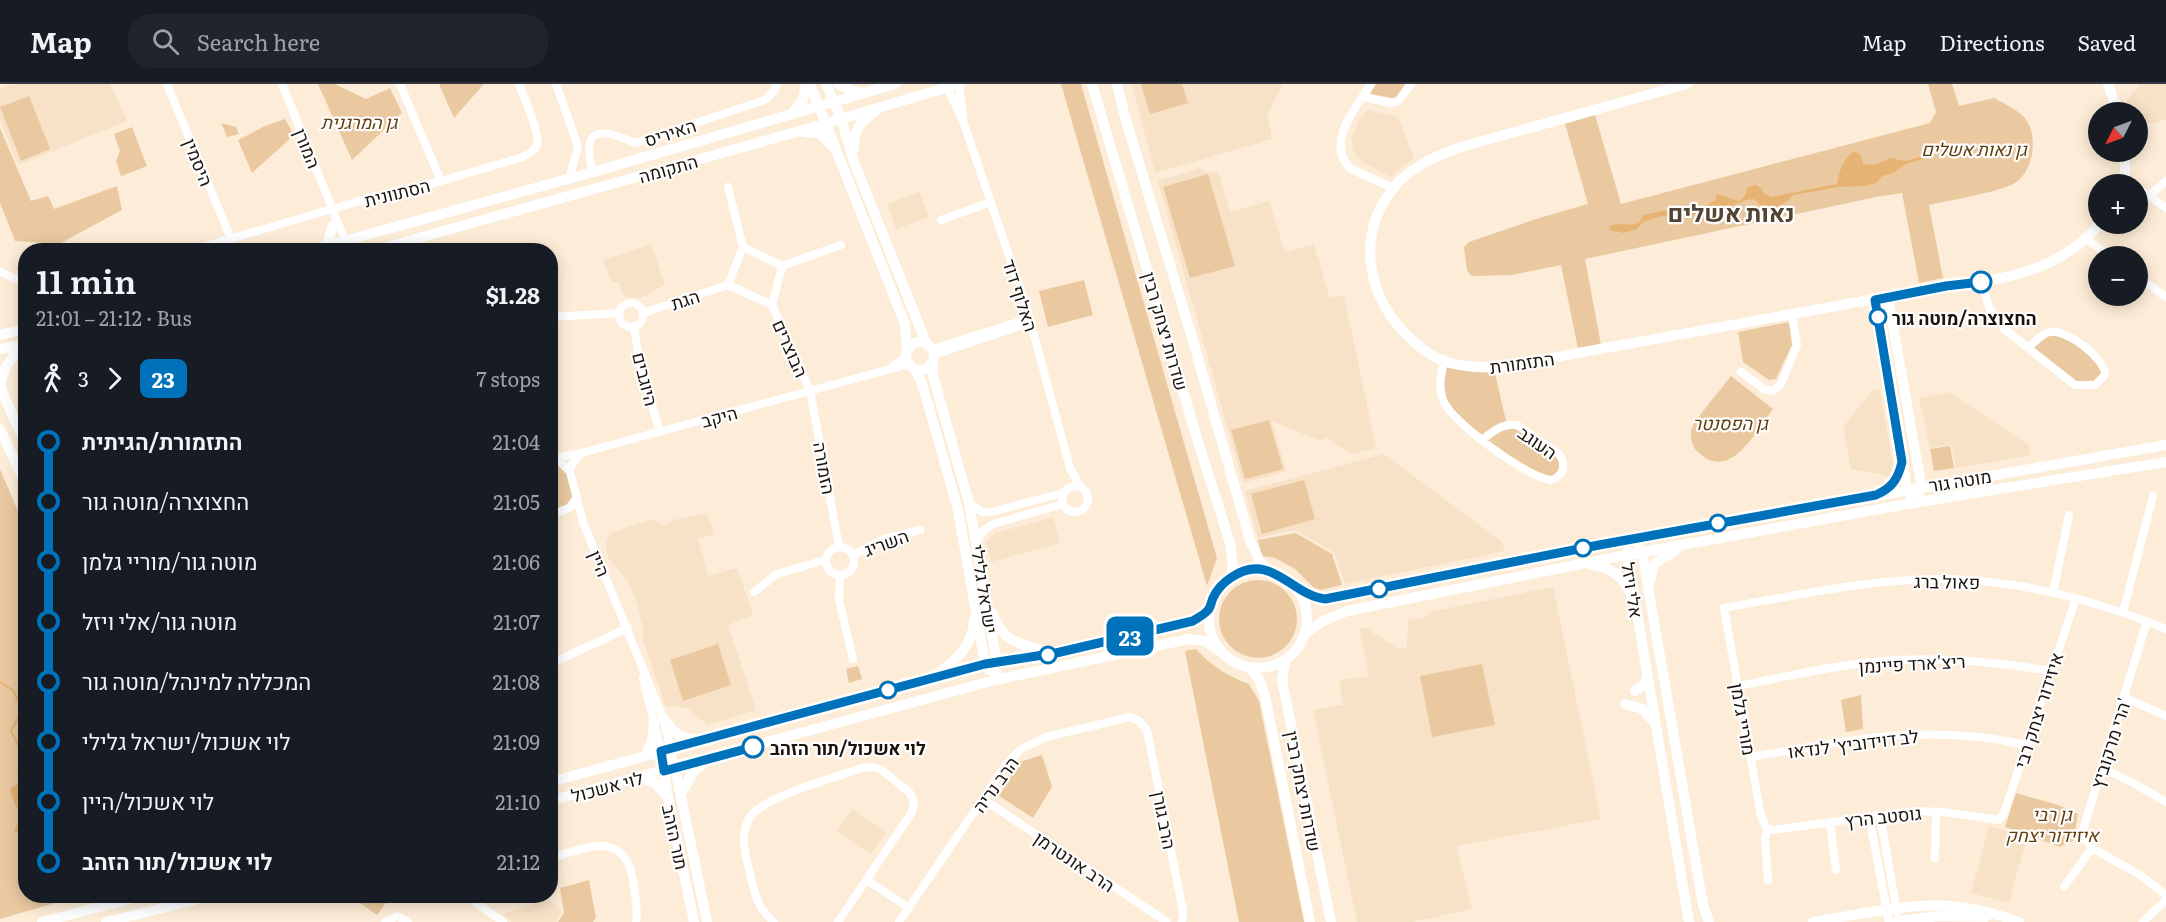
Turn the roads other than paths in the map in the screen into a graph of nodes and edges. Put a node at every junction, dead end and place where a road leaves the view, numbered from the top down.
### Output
1 (167, 84) edge
2 (282, 84) edge
3 (400, 84) edge
4 (519, 84) edge
5 (556, 84) edge
6 (777, 84) edge
7 (808, 84) edge
8 (826, 84) edge
9 (838, 84) edge
10 (895, 84) edge
11 (959, 84) edge
12 (1092, 84) edge
13 (1117, 84) edge
14 (1371, 84) edge
15 (1410, 84) edge
16 (1687, 84) edge
17 (2108, 84) edge
18 (947, 86) edge
19 (873, 91) junction
20 (1363, 97) junction
21 (835, 102) junction
22 (2114, 102) edge
23 (885, 105) junction
24 (820, 107) junction
25 (791, 115) junction
26 (841, 118) junction
27 (826, 123) junction
28 (964, 124) junction
29 (800, 131) junction
30 (840, 156) junction
31 (854, 162) junction
32 (593, 172) junction
33 (569, 179) junction
34 (441, 181) junction
35 (2166, 182) edge
36 (729, 187) dead end
37 (1393, 188) junction
38 (2150, 195) joint
39 (991, 202) junction
40 (2166, 208) edge
41 (333, 211) junction
42 (941, 220) dead end
43 (333, 225) junction
44 (2091, 234) edge
45 (231, 239) junction
46 (2086, 239) junction
47 (217, 243) edge
48 (326, 243) edge
49 (342, 243) edge
50 (342, 243) edge
51 (353, 243) edge
52 (401, 243) edge
53 (841, 245) dead end
54 (2096, 246) edge
55 (743, 247) junction
56 (782, 266) junction
57 (0, 272) edge
58 (18, 280) edge
59 (1981, 282) junction
60 (2148, 284) edge
61 (728, 285) junction
62 (2166, 297) edge
63 (1888, 298) junction
64 (1875, 300) junction
65 (772, 305) junction
66 (620, 313) junction
67 (643, 313) junction
68 (1792, 315) junction
69 (558, 317) edge
70 (1030, 320) junction
71 (634, 326) junction
72 (18, 346) edge
73 (2028, 348) junction
74 (0, 349) edge
75 (931, 352) junction
76 (18, 353) edge
77 (909, 360) junction
78 (1444, 361) junction
79 (1741, 372) dead end
80 (0, 387) edge
81 (810, 391) junction
82 (18, 427) edge
83 (0, 429) edge
84 (660, 432) junction
85 (1482, 440) junction
86 (2166, 445) edge
87 (581, 453) junction
88 (558, 458) edge
89 (558, 461) edge
90 (1902, 462) junction
91 (1917, 462) junction
92 (2166, 462) edge
93 (18, 467) edge
94 (1070, 468) junction
95 (570, 472) junction
96 (1949, 482) junction
97 (1080, 486) junction
98 (1922, 486) junction
99 (1907, 489) junction
100 (1065, 490) junction
101 (1876, 495) junction
102 (2153, 496) dead end
103 (576, 499) junction
104 (1917, 502) junction
105 (969, 503) junction
106 (1063, 504) junction
107 (563, 512) junction
108 (558, 513) edge
109 (2069, 515) dead end
110 (583, 522) junction
111 (920, 530) dead end
112 (1632, 539) junction
113 (977, 541) junction
114 (1687, 544) junction
115 (839, 546) junction
116 (1642, 552) junction
117 (853, 555) junction
118 (1627, 555) junction
119 (825, 560) junction
120 (1582, 564) junction
121 (1269, 572) junction
122 (840, 575) junction
123 (1229, 579) junction
124 (983, 584) junction
125 (1297, 588) junction
126 (754, 592) dead end
127 (2053, 592) junction
128 (1650, 597) junction
129 (2076, 598) junction
130 (975, 605) junction
131 (1635, 605) junction
132 (1724, 608) joint
133 (1209, 610) junction
134 (2123, 612) junction
135 (2147, 621) junction
136 (628, 628) junction
137 (2166, 629) edge
138 (1304, 635) junction
139 (1220, 651) junction
140 (1056, 653) junction
141 (853, 659) dead end
142 (558, 660) edge
143 (1286, 660) junction
144 (991, 664) junction
145 (1250, 668) junction
146 (2051, 671) junction
147 (931, 678) junction
148 (1647, 678) junction
149 (995, 680) junction
150 (1738, 686) junction
151 (1635, 691) dead end
152 (2124, 698) junction
153 (1625, 704) dead end
154 (2166, 716) edge
155 (659, 721) junction
156 (1139, 721) joint
157 (1655, 724) junction
158 (702, 740) junction
159 (2026, 745) junction
160 (666, 750) junction
161 (645, 756) junction
162 (1751, 757) junction
163 (710, 759) junction
164 (675, 768) junction
165 (2102, 768) junction
166 (664, 771) junction
167 (638, 777) junction
168 (558, 780) edge
169 (681, 795) junction
170 (668, 797) junction
171 (558, 799) edge
172 (983, 799) junction
173 (2166, 802) edge
174 (1936, 812) junction
175 (1880, 814) junction
176 (1869, 816) junction
177 (1999, 820) joint
178 (1830, 822) junction
179 (1767, 829) junction
180 (2092, 848) junction
181 (558, 856) edge
182 (1935, 858) dead end
183 (1836, 870) dead end
184 (867, 880) junction
185 (1768, 880) dead end
186 (2064, 886) dead end
187 (2166, 897) edge
188 (110, 903) edge
189 (179, 903) edge
190 (476, 903) edge
191 (909, 908) junction
192 (1892, 909) junction
193 (42, 922) edge
194 (106, 922) edge
195 (385, 922) edge
196 (408, 922) edge
197 (503, 922) edge
198 (636, 922) edge
199 (694, 922) edge
200 (706, 922) edge
201 (774, 922) edge
202 (838, 922) edge
203 (899, 922) edge
204 (1167, 922) edge
205 (1182, 922) edge
206 (1310, 922) edge
207 (1331, 922) edge
208 (1689, 922) edge
209 (1709, 922) edge
210 (1813, 922) edge
211 (1894, 922) edge
212 (2017, 922) edge
213 (2143, 922) edge

1 - 45 street, היסמין
2 - 41 street, המורן
3 - 34 street
4 - 34 street, הסתוונית
5 - 33 street
6 - 32 street, האיריס
7 - 24 street, ישראל גלילי
7 - 25 street
8 - 21 street, ישראל גלילי
9 - 19 street
10 - 19 street, התקומה
11 - 18 street, התקומה
11 - 28 street, האלוף דוד
12 - 123 street, שדרות יצחק רבין
13 - 121 street, שדרות יצחק רבין
14 - 20 street
15 - 20 street
16 - 37 street, התזמורת
17 - 22 street
18 - 23 street, התקומה
18 - 28 street, האלוף דוד
19 - 21 street, התקומה
20 - 37 street
21 - 24 street, התקומה
21 - 26 street, ישראל גלילי
23 - 26 street, התקומה
23 - 31 street
24 - 25 street, התקומה
24 - 27 street, ישראל גלילי
25 - 32 street, התקומה
26 - 27 street, התקומה
26 - 31 street, ישראל גלילי
27 - 29 street, התקומה
27 - 30 street, ישראל גלילי
28 - 39 street, האלוף דוד
29 - 30 street
29 - 52 street, התקומה
30 - 77 street, ישראל גלילי
31 - 75 street, ישראל גלילי
32 - 33 street, התקומה
33 - 51 street, התקומה
34 - 41 street, הסתוונית
35 - 38 street
36 - 55 street
37 - 78 street, התזמורת
38 - 40 street
39 - 42 street
39 - 70 street, האלוף דוד
41 - 43 street, המורן
41 - 45 street, הסתוונית
41 - 49 street, המורן
43 - 48 street
43 - 50 street, המורן
44 - 46 street, התזמורת
45 - 47 street, הסתוונית
46 - 54 street
46 - 59 street, התזמורת
53 - 56 street
55 - 56 street
55 - 61 street
56 - 65 street
57 - 58 street
59 - 63 street, התזמורת
59 - 73 street
60 - 62 street
61 - 65 street
61 - 67 street, הגת
63 - 64 street, התזמורת
63 - 91 street
64 - 68 street, התזמורת
64 - 90 street
65 - 81 street, הבוצרים
66 - 67 street
66 - 69 street
66 - 71 street
67 - 71 street
68 - 78 street, התזמורת
68 - 79 street
70 - 75 street
70 - 94 street, האלוף דוד
71 - 84 street, היוגבים
72 - 74 street
73 - 73 street
75 - 77 street
75 - 77 street
75 - 105 street, ישראל גלילי
76 - 80 street
77 - 81 street, היקב
77 - 130 street, ישראל גלילי
78 - 85 street, העוגב
80 - 82 street
81 - 84 street, היקב
81 - 115 street, הזמורה
83 - 93 street
84 - 87 street, היקב
85 - 85 street, העוגב
86 - 96 street, מוטה גור
87 - 88 street, היקב
87 - 95 street
89 - 95 street
90 - 99 street
90 - 101 street
91 - 96 street
91 - 98 street
92 - 104 street, מוטה גור
94 - 97 street, האלוף דוד
94 - 100 street, האלוף דוד
95 - 103 street, היין
96 - 98 street, מוטה גור
97 - 100 street
97 - 106 street
98 - 99 street, מוטה גור
98 - 104 street
99 - 101 street, מוטה גור
99 - 104 street
100 - 105 street
100 - 106 street
101 - 112 street, מוטה גור
102 - 134 street
103 - 107 street
103 - 110 street, היין
104 - 114 street, מוטה גור
105 - 113 street, ישראל גלילי
106 - 113 street
107 - 108 street
107 - 110 street
109 - 127 street
110 - 136 street, היין
111 - 117 street, השריג
112 - 116 street, אלי ויזל
112 - 118 street, אלי ויזל
112 - 125 street, מוטה גור
113 - 124 street, ישראל גלילי
114 - 116 street, מוטה גור
114 - 128 street
115 - 117 street
115 - 119 street
116 - 118 street, מוטה גור
116 - 128 street, אלי ויזל
117 - 122 street
118 - 120 street, מוטה גור
118 - 131 street, אלי ויזל
119 - 122 street
119 - 126 street
120 - 131 street
120 - 138 street, מוטה גור
121 - 123 street
121 - 125 street
122 - 141 street
123 - 133 street
124 - 140 street
124 - 144 street, ישראל גלילי
125 - 138 street
127 - 129 street, פאול ברג
127 - 132 street, פאול ברג
128 - 209 street, אלי ויזל
129 - 134 street, פאול ברג
129 - 146 street, איזידור יצחק רבי
130 - 144 street, ישראל גלילי
130 - 147 street
131 - 148 street, אלי ויזל
132 - 150 street, מוריי גלמן
133 - 139 street
133 - 140 street, לוי אשכול
134 - 135 street, פאול ברג
135 - 137 street, פאול ברג
135 - 152 street, הרי מרקוביץ'
136 - 142 street
136 - 155 street, היין
138 - 143 street
139 - 145 street
139 - 149 street, לוי אשכול
140 - 144 street, לוי אשכול
143 - 145 street
143 - 207 street, שדרות יצחק רבין
144 - 147 street, לוי אשכול
144 - 149 street, ישראל גלילי
145 - 206 street, שדרות יצחק רבין
146 - 150 street, ריצ'ארד פיינמן
146 - 159 street, איזידור יצחק רבי
147 - 158 street, לוי אשכול
148 - 151 street
148 - 157 street, אלי ויזל
149 - 163 street, לוי אשכול
150 - 162 street, מוריי גלמן
152 - 154 street
152 - 165 street, הרי מרקוביץ'
153 - 157 street
155 - 158 street
155 - 160 street, היין
155 - 161 street
156 - 172 street, הרב נריה
156 - 205 street, הרב גורן
157 - 208 street, אלי ויזל
158 - 160 street, לוי אשכול
159 - 162 street, לב דוידוביץ' לנדאו
159 - 177 street, איזידור יצחק רבי
160 - 161 street, לוי אשכול
160 - 164 street, היין
160 - 166 street, תור הזהב
161 - 168 street, לוי אשכול
162 - 179 street, מוריי גלמן
163 - 164 street, לוי אשכול
163 - 169 street
164 - 166 street, לוי אשכול
164 - 169 street, תור הזהב
165 - 173 street
165 - 180 street, הרי מרקוביץ'
166 - 167 street, לוי אשכול
166 - 170 street, תור הזהב
167 - 170 street
167 - 171 street, לוי אשכול
169 - 200 street, תור הזהב
170 - 199 street, תור הזהב
172 - 191 street, הרב נריה
172 - 204 street, הרב אונטרמן
174 - 175 street, גוסטב הרץ
174 - 177 street, גוסטב הרץ
174 - 182 street
175 - 176 street, גוסטב הרץ
175 - 192 street
176 - 178 street, גוסטב הרץ
176 - 192 street
178 - 179 street, גוסטב הרץ
178 - 183 street
179 - 185 street, מוריי גלמן
180 - 186 street
180 - 187 street
181 - 198 street
184 - 191 street
184 - 201 street
184 - 202 street
187 - 213 street
188 - 193 street
189 - 194 street
190 - 197 street
191 - 203 street, הרב נריה
192 - 210 street
192 - 211 street
192 - 212 street
195 - 196 street
211 - 212 street

